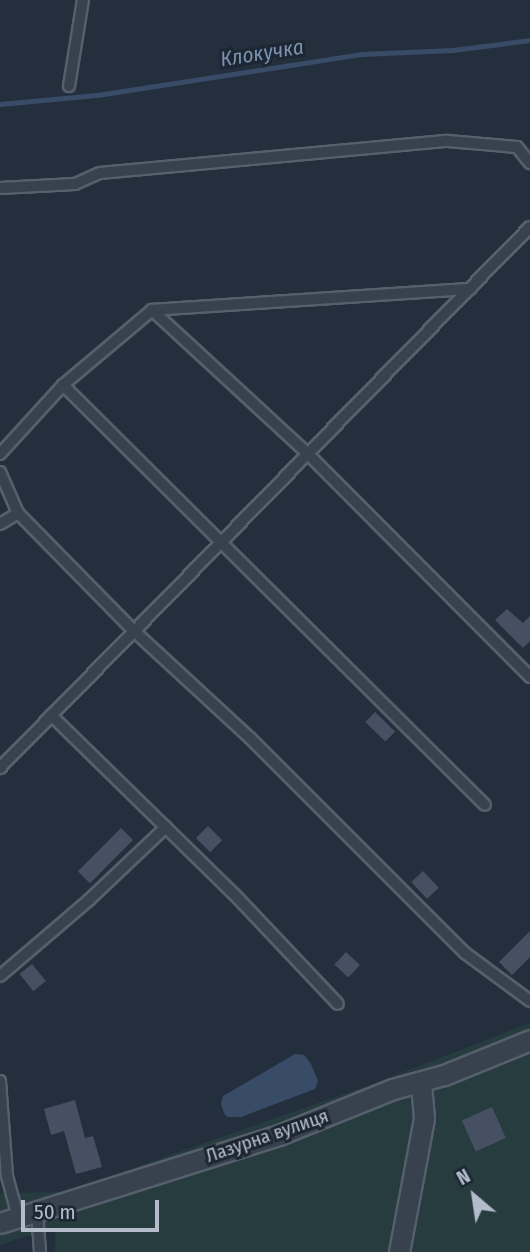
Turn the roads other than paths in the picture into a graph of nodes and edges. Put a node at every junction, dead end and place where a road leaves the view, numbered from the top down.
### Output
1 (83, 0) edge
2 (69, 86) dead end
3 (530, 163) edge
4 (0, 188) edge
5 (530, 227) edge
6 (470, 289) junction
7 (152, 310) junction
8 (63, 384) junction
9 (0, 454) edge
10 (308, 454) junction
11 (0, 472) edge
12 (18, 513) junction
13 (0, 524) edge
14 (223, 541) junction
15 (134, 631) junction
16 (530, 677) edge
17 (51, 715) junction
18 (0, 768) edge
19 (485, 805) dead end
20 (166, 827) junction
21 (0, 976) edge
22 (530, 1000) edge
23 (338, 1004) dead end
24 (530, 1040) edge
25 (421, 1082) junction
26 (0, 1083) edge
27 (37, 1212) junction
28 (9, 1220) edge
29 (40, 1252) edge
30 (399, 1252) edge

1 - 2 lane
3 - 4 lane
5 - 6 lane
6 - 7 lane
6 - 10 lane
7 - 8 lane
7 - 10 lane
8 - 9 lane
8 - 14 lane
10 - 14 lane
10 - 16 lane
11 - 12 lane
12 - 13 lane
12 - 15 lane
14 - 15 lane
14 - 19 lane
15 - 17 lane
15 - 22 lane
17 - 18 lane
17 - 20 lane
20 - 21 lane
20 - 23 lane
24 - 25 street, Лазурна вулиця
25 - 27 street, Лазурна вулиця
25 - 30 street
26 - 28 lane
27 - 28 street, Лазурна вулиця
27 - 29 lane

